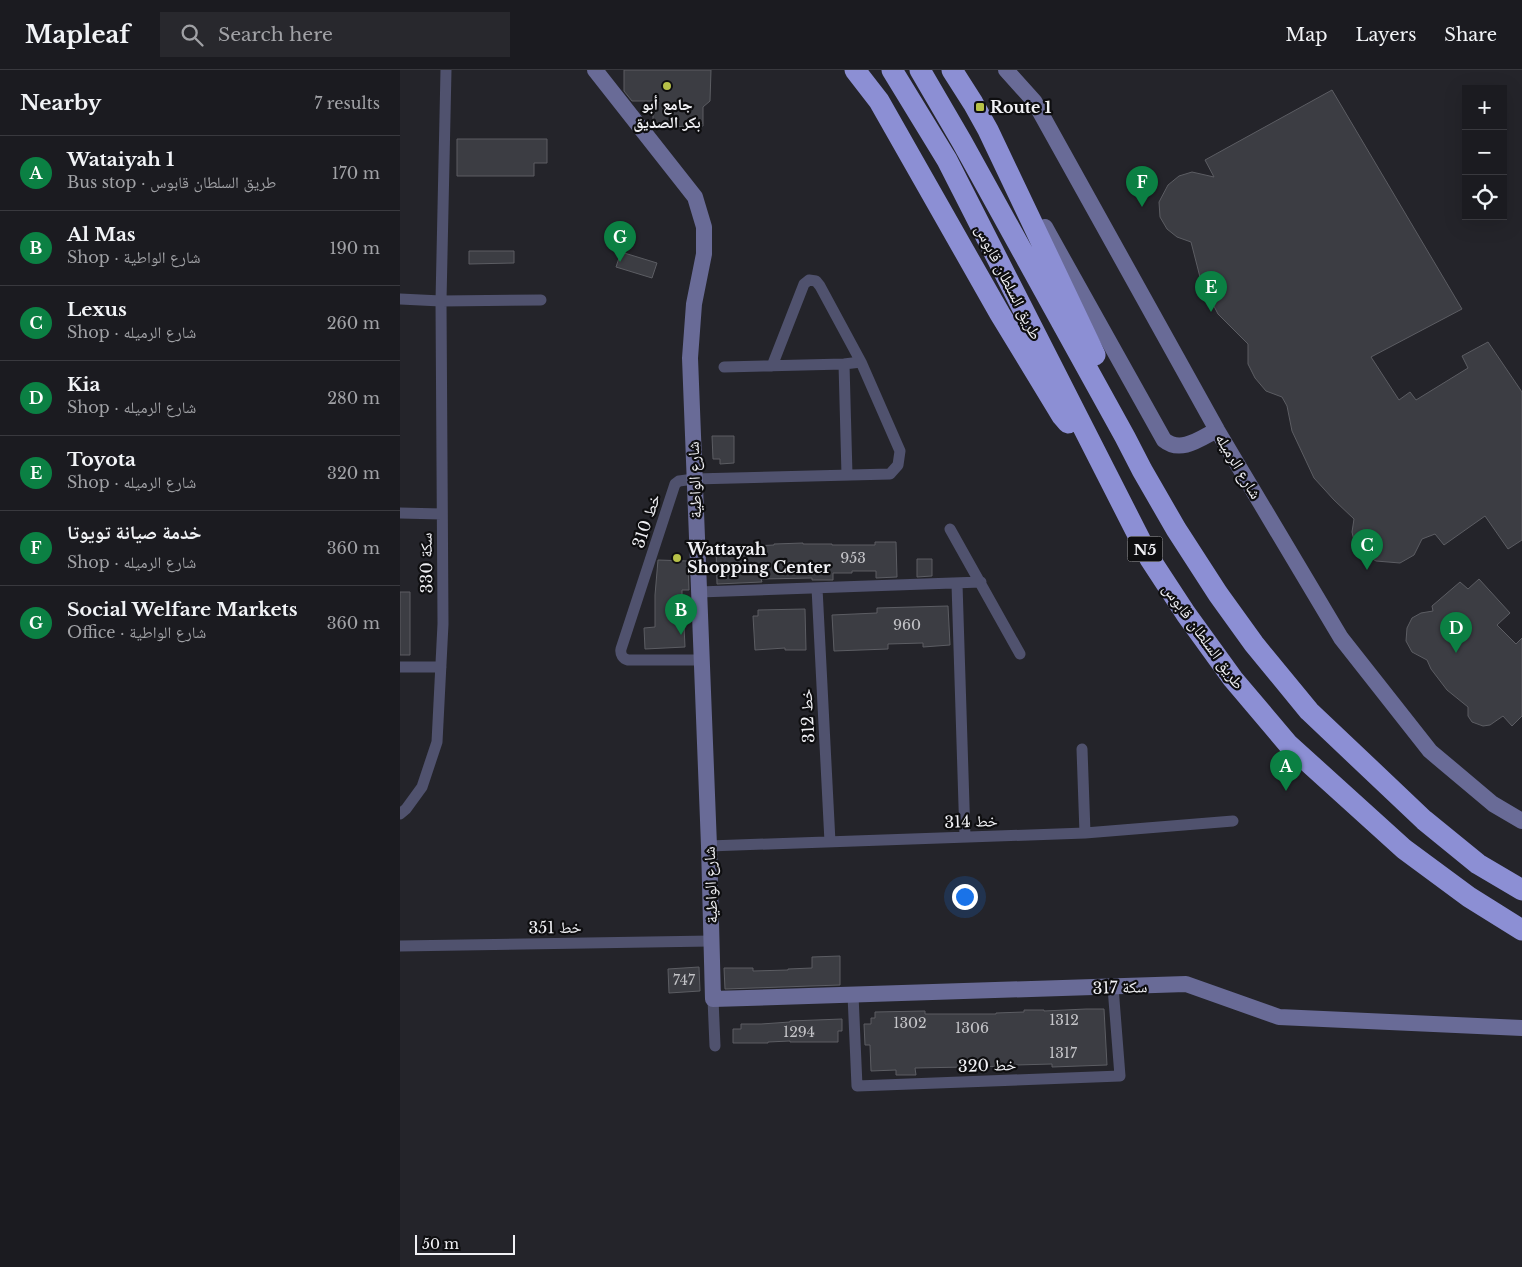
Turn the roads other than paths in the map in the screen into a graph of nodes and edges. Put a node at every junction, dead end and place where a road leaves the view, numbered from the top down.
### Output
1 (446, 70) edge
2 (595, 70) edge
3 (856, 70) edge
4 (892, 70) edge
5 (920, 70) edge
6 (952, 70) edge
7 (1006, 70) edge
8 (988, 130) junction
9 (400, 299) edge
10 (541, 300) dead end
11 (441, 301) junction
12 (861, 362) junction
13 (844, 364) junction
14 (772, 366) junction
15 (724, 367) dead end
16 (1217, 430) junction
17 (1126, 437) junction
18 (1092, 447) junction
19 (847, 475) junction
20 (694, 479) junction
21 (400, 513) edge
22 (442, 514) junction
23 (950, 528) dead end
24 (980, 582) junction
25 (957, 584) junction
26 (817, 588) junction
27 (699, 592) junction
28 (1020, 654) dead end
29 (701, 660) junction
30 (400, 666) edge
31 (440, 667) junction
32 (1082, 749) dead end
33 (400, 814) edge
34 (1233, 821) dead end
35 (1522, 821) edge
36 (1086, 833) junction
37 (965, 837) junction
38 (830, 842) junction
39 (709, 846) junction
40 (1522, 890) edge
41 (1522, 930) edge
42 (711, 941) junction
43 (400, 946) edge
44 (1113, 987) junction
45 (853, 995) junction
46 (713, 999) junction
47 (1522, 1028) edge
48 (715, 1046) dead end

1 - 11 street, سكة 330
2 - 20 street, شارع الواطية
3 - 18 highway
4 - 18 highway, طريق السلطان قابوس / N5
5 - 17 highway, طريق السلطان قابوس / N5
6 - 8 highway
7 - 16 street, شارع الرميله
8 - 16 street
8 - 17 highway
9 - 11 street
10 - 11 street
11 - 22 street, سكة 330
12 - 13 street
12 - 14 street
12 - 19 street, خط 310
13 - 14 street
13 - 19 street
14 - 15 street
16 - 35 street, شارع الرميله
17 - 40 highway, طريق السلطان قابوس / N5
18 - 41 highway, طريق السلطان قابوس / N5
19 - 20 street, خط 310
20 - 27 street, شارع الواطية
20 - 29 street, خط 310
21 - 22 street
22 - 31 street, سكة 330
23 - 24 street
24 - 25 street
24 - 28 street
25 - 26 street
25 - 37 street
26 - 27 street
26 - 38 street, خط 312
27 - 29 street, شارع الواطية
29 - 39 street, شارع الواطية
30 - 31 street
31 - 33 street, سكة 330
32 - 36 street
34 - 36 street, خط 314
36 - 37 street, خط 314
37 - 38 street, خط 314
38 - 39 street, خط 314
39 - 42 street, شارع الواطية
42 - 43 street, خط 351
42 - 46 street, شارع الواطية
44 - 45 street, سكة 317
44 - 45 street, خط 320
44 - 47 street, سكة 317
45 - 46 street, سكة 317
46 - 48 street, شارع الواطية

